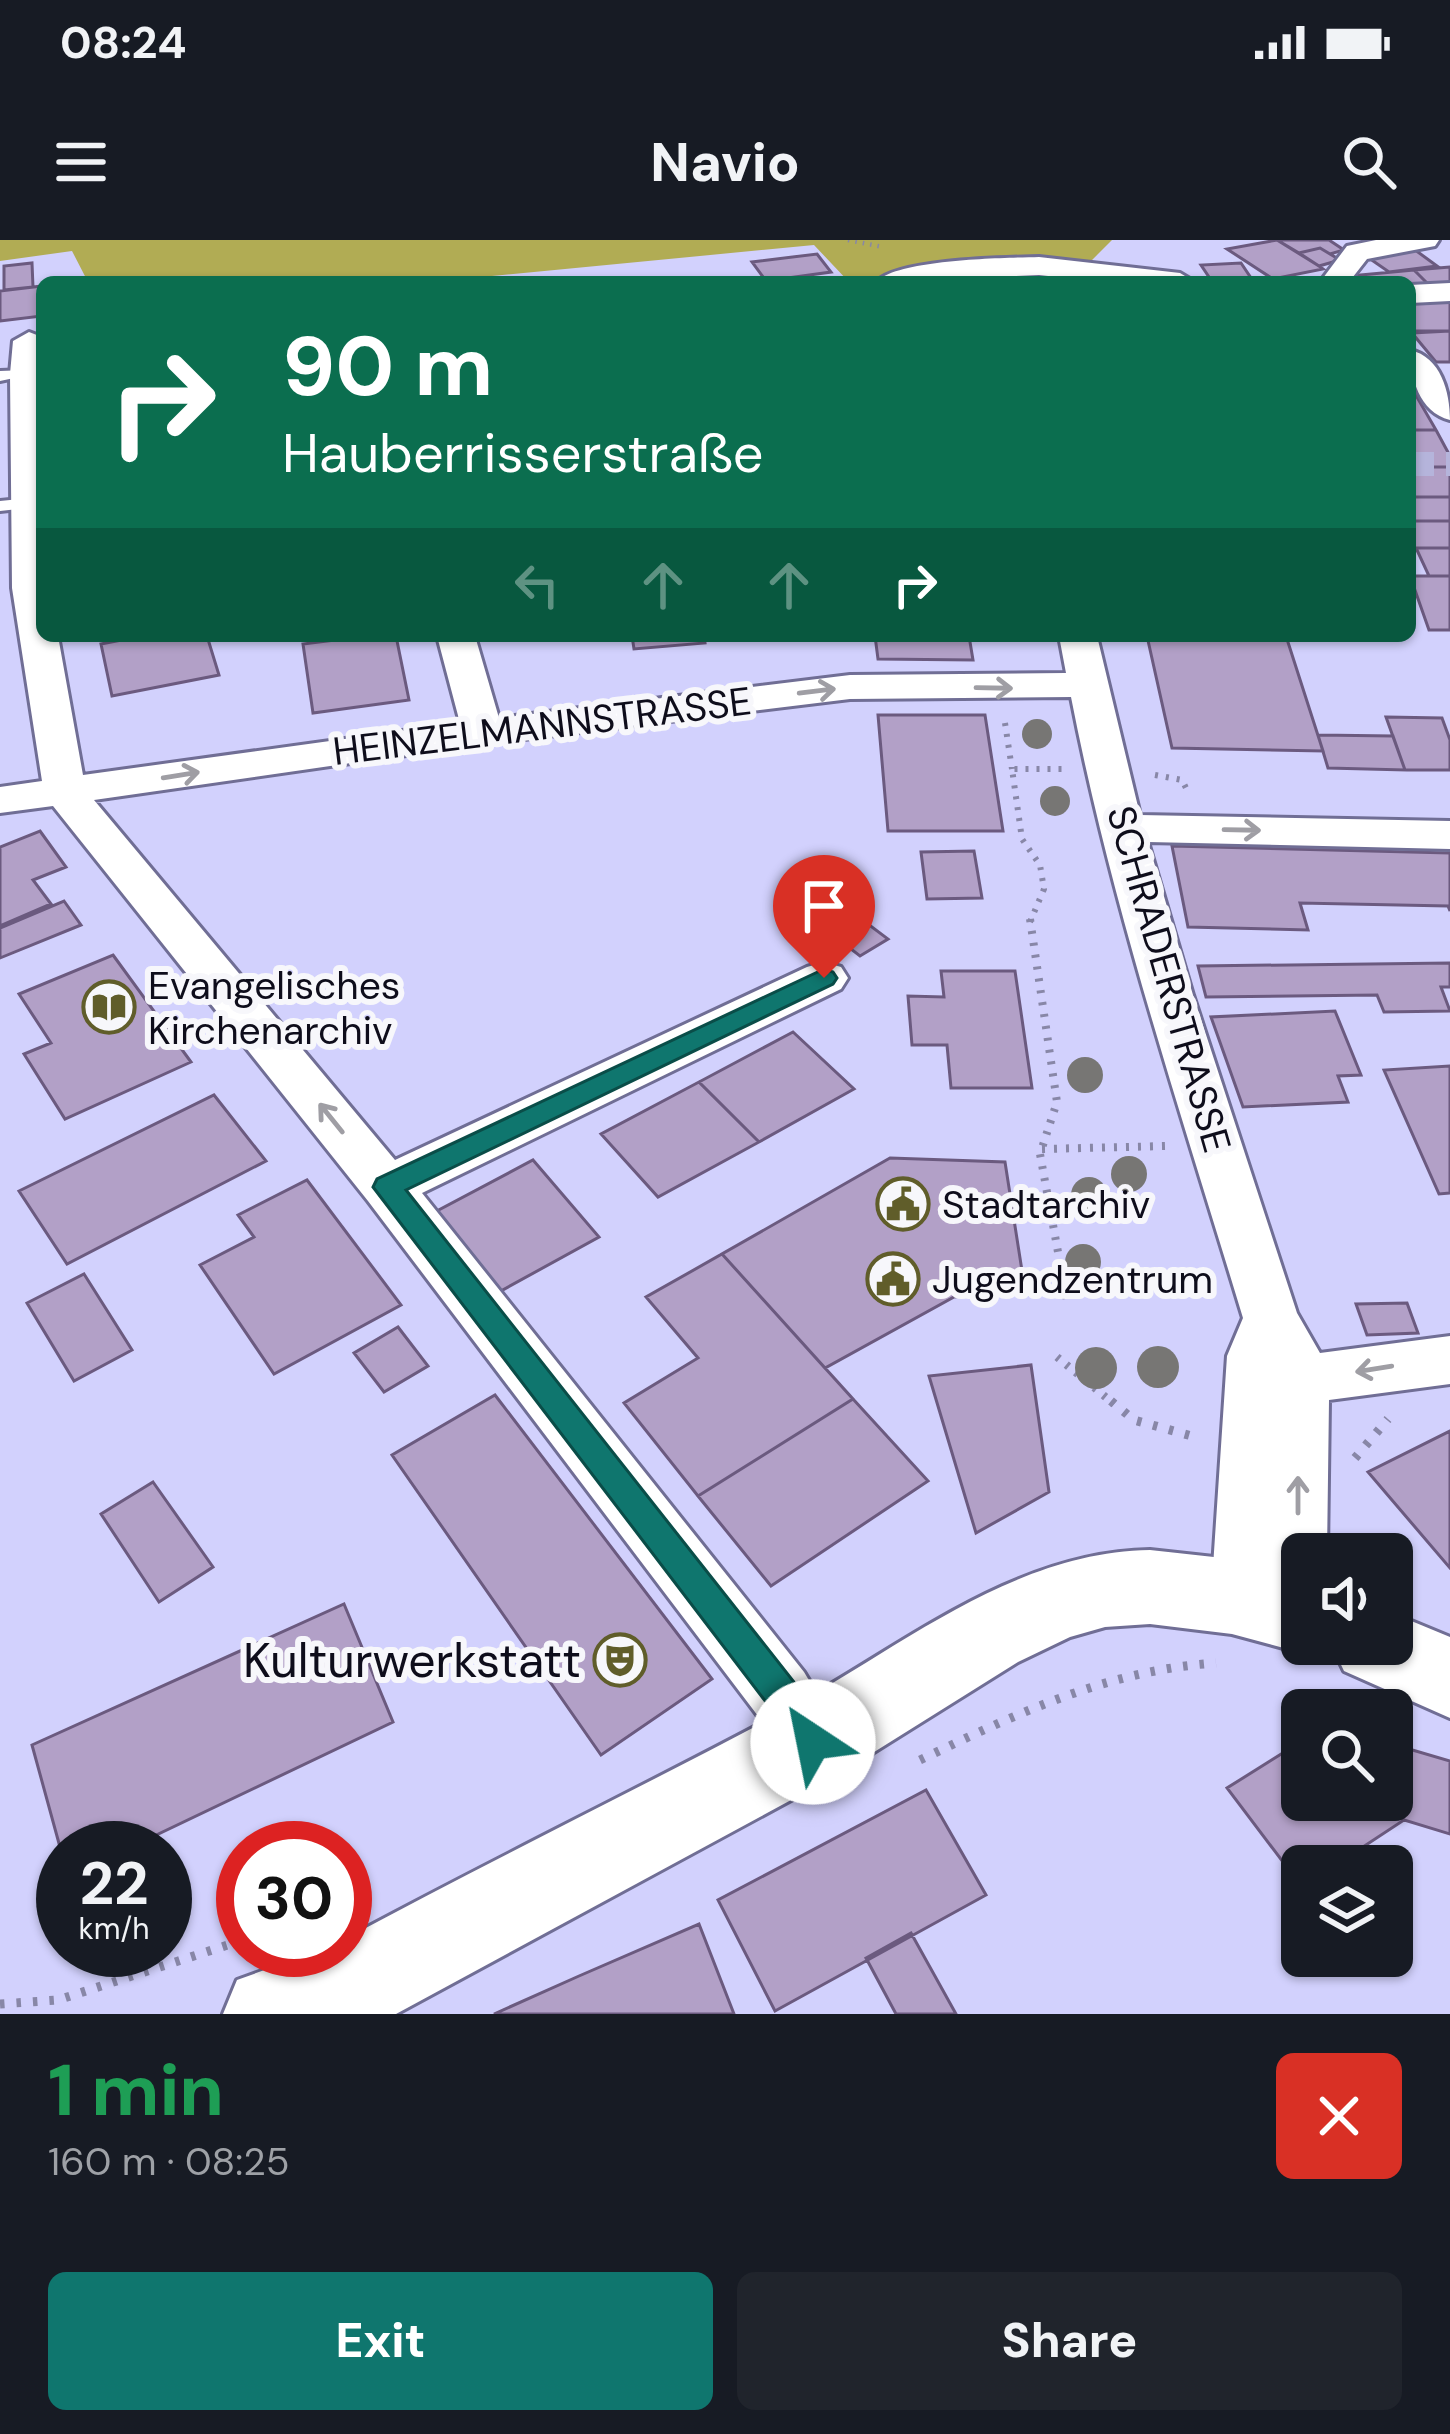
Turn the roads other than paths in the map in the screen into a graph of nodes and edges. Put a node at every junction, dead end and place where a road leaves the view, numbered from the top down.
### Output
1 (1425, 240) edge
2 (928, 276) edge
3 (1127, 276) edge
4 (1337, 276) edge
5 (1450, 292) edge
6 (1416, 294) edge
7 (19, 355) edge
8 (1416, 366) edge
9 (1450, 410) edge
10 (15, 505) edge
11 (36, 618) edge
12 (40, 642) edge
13 (458, 642) edge
14 (1079, 642) edge
15 (1087, 685) junction
16 (483, 732) junction
17 (65, 793) junction
18 (0, 800) edge
19 (1126, 828) junction
20 (1450, 835) edge
21 (824, 978) dead end
22 (387, 1187) junction
23 (1271, 1318) junction
24 (1450, 1360) edge
25 (1298, 1380) junction
26 (1269, 1622) edge
27 (1413, 1662) edge
28 (1450, 1678) edge
29 (813, 1742) junction
30 (326, 2005) edge

1 - 4 street
2 - 3 street
5 - 6 street
7 - 10 street
8 - 9 street
10 - 11 street
12 - 17 street
13 - 16 street
14 - 15 street, SCHRADERSTRASSE
16 -> 15 street, HEINZELMANNSTRASSE
15 - 19 street, SCHRADERSTRASSE
17 -> 16 street, HEINZELMANNSTRASSE
17 - 18 street, HEINZELMANNSTRASSE
22 -> 17 street
19 -> 20 street
19 - 23 street, SCHRADERSTRASSE
21 - 22 street
22 - 29 street
23 - 25 street, SCHRADERSTRASSE
23 - 26 street
24 -> 25 street
26 -> 25 street, SCHRADERSTRASSE
26 - 29 main road
27 - 28 main road
29 - 30 main road

